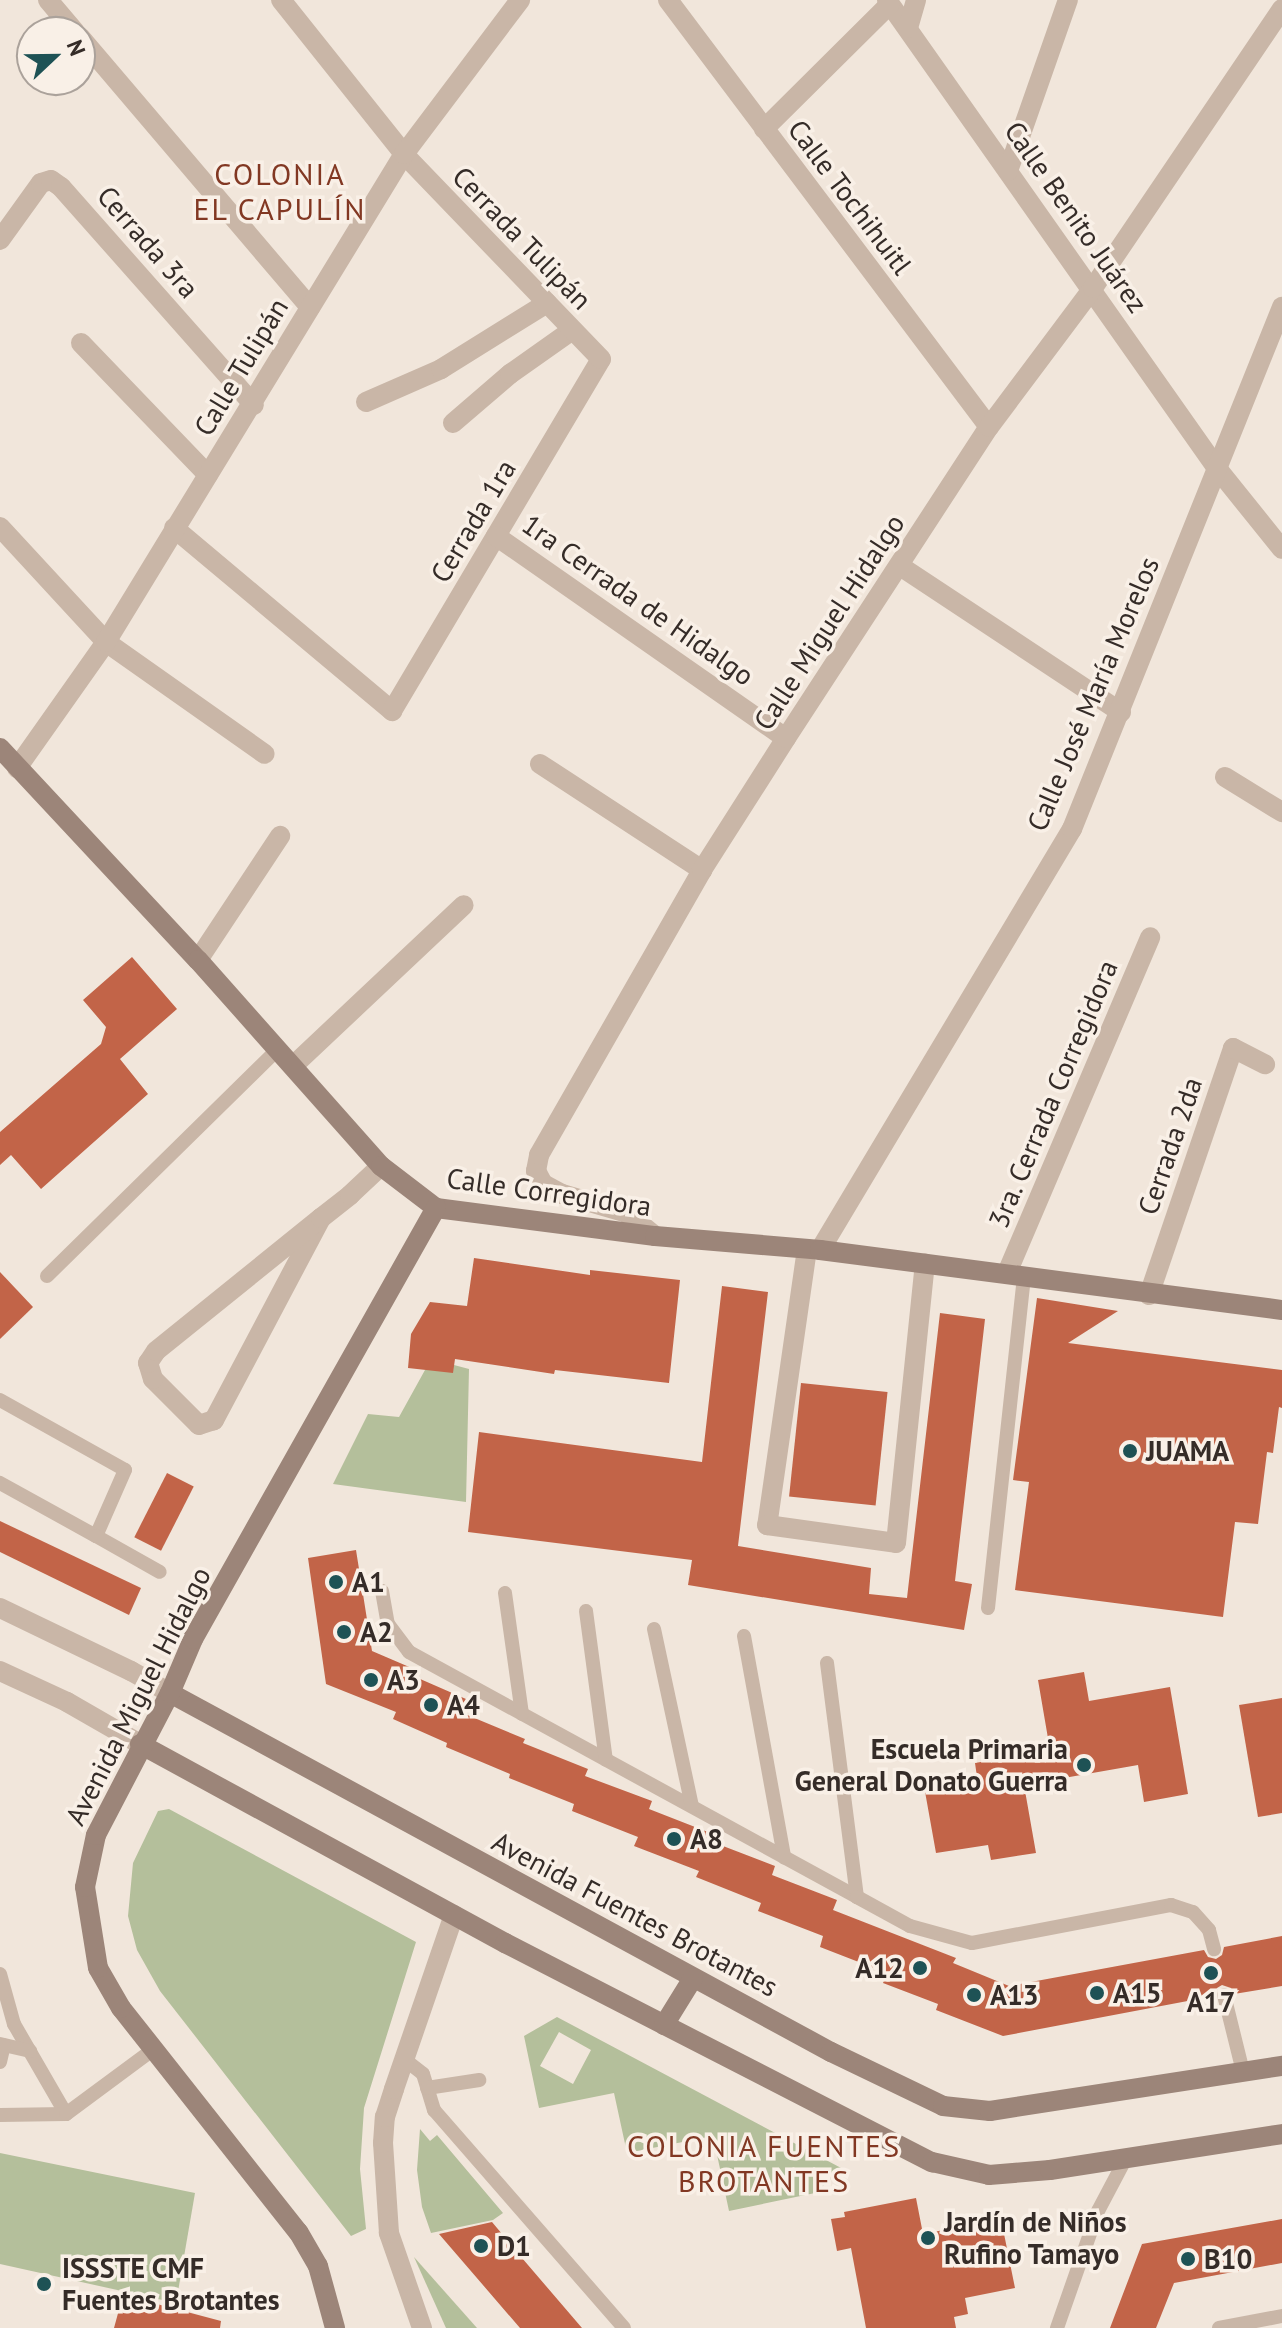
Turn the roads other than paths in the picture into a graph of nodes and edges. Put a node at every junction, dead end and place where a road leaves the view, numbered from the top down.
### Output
1 (48, 0) edge
2 (281, 0) edge
3 (520, 0) edge
4 (668, 0) edge
5 (916, 0) edge
6 (1068, 0) edge
7 (889, 2) edge
8 (1282, 9) edge
9 (62, 16) edge
10 (908, 28) junction
11 (96, 56) edge
12 (764, 129) junction
13 (404, 154) junction
14 (1008, 171) junction
15 (0, 240) edge
16 (1093, 288) junction
17 (547, 303) junction
18 (310, 307) junction
19 (1282, 307) edge
20 (571, 331) junction
21 (81, 343) dead end
22 (601, 359) joint
23 (366, 402) dead end
24 (254, 405) junction
25 (453, 423) dead end
26 (989, 427) junction
27 (1216, 467) junction
28 (208, 475) junction
29 (0, 527) edge
30 (174, 528) junction
31 (496, 536) junction
32 (1282, 549) edge
33 (900, 566) junction
34 (106, 642) junction
35 (1121, 712) junction
36 (786, 738) junction
37 (0, 748) edge
38 (265, 754) dead end
39 (540, 764) dead end
40 (17, 768) junction
41 (1225, 777) dead end
42 (1282, 812) edge
43 (280, 836) dead end
44 (702, 870) junction
45 (464, 905) dead end
46 (1150, 937) dead end
47 (198, 960) junction
48 (279, 1048) junction
49 (1265, 1064) dead end
50 (294, 1065) junction
51 (381, 1166) junction
52 (436, 1208) junction
53 (321, 1218) junction
54 (655, 1236) junction
55 (813, 1250) junction
56 (925, 1263) junction
57 (1015, 1274) junction
58 (47, 1276) dead end
59 (1149, 1295) junction
60 (1282, 1310) edge
61 (0, 1400) edge
62 (0, 1483) edge
63 (96, 1536) junction
64 (160, 1572) dead end
65 (382, 1591) dead end
66 (505, 1593) dead end
67 (0, 1608) edge
68 (988, 1608) dead end
69 (586, 1611) dead end
70 (654, 1629) dead end
71 (744, 1636) dead end
72 (827, 1663) dead end
73 (0, 1671) edge
74 (170, 1693) junction
75 (522, 1714) junction
76 (140, 1744) junction
77 (606, 1760) junction
78 (692, 1806) junction
79 (784, 1857) junction
80 (857, 1897) junction
81 (454, 1915) junction
82 (1214, 1949) dead end
83 (0, 1974) edge
84 (693, 1978) junction
85 (1224, 1995) dead end
86 (664, 2025) junction
87 (2, 2044) edge
88 (154, 2049) junction
89 (30, 2051) junction
90 (404, 2059) junction
91 (0, 2062) edge
92 (1282, 2066) edge
93 (1243, 2072) junction
94 (479, 2080) dead end
95 (427, 2088) junction
96 (66, 2114) junction
97 (0, 2115) edge
98 (1282, 2134) edge
99 (1126, 2158) junction
100 (1282, 2316) edge
101 (335, 2328) edge
102 (422, 2328) edge
103 (624, 2328) edge
104 (1057, 2328) edge
105 (1219, 2328) edge

1 - 9 street
2 - 13 street
3 - 13 street, Calle Tulipán
4 - 12 street, Calle Tochihuitl
5 - 10 street
6 - 14 street
7 - 10 street, Calle Benito Juárez
7 - 12 street
8 - 16 street, Calle Miguel Hidalgo
10 - 14 street, Calle Benito Juárez
11 - 18 street
12 - 26 street, Calle Tochihuitl
13 - 17 street, Cerrada Tulipán
13 - 18 street, Calle Tulipán
14 - 16 street, Calle Benito Juárez
15 - 24 street, Cerrada 3ra
16 - 26 street, Calle Miguel Hidalgo
16 - 27 street, Calle Benito Juárez
17 - 20 street, Cerrada Tulipán
17 - 23 street
18 - 24 street, Calle Tulipán
19 - 27 street, Calle José María Morelos
20 - 22 street, Cerrada Tulipán
20 - 25 street
21 - 28 street
22 - 31 street, Cerrada 1ra
24 - 28 street, Calle Tulipán
26 - 33 street, Calle Miguel Hidalgo
27 - 32 street, Calle Benito Juárez
27 - 35 street, Calle José María Morelos
28 - 30 street, Calle Tulipán
29 - 34 street
30 - 31 street, Cerrada 1ra
30 - 34 street, Calle Tulipán
31 - 36 street, 1ra Cerrada de Hidalgo
33 - 35 street
33 - 36 street, Calle Miguel Hidalgo
34 - 38 street
34 - 40 street, Calle Tulipán
35 - 55 street, Calle José María Morelos
36 - 44 street, Calle Miguel Hidalgo
37 - 40 street, Calle Corregidora
39 - 44 street
40 - 47 street, Calle Corregidora
41 - 42 street
43 - 47 street
44 - 54 street, Calle Miguel Hidalgo
45 - 50 street
46 - 57 street, 3ra. Cerrada Corregidora
47 - 48 street, Calle Corregidora
48 - 50 street, Calle Corregidora
48 - 58 lane
49 - 59 street, Cerrada 2da
50 - 51 street, Calle Corregidora
51 - 52 street, Calle Corregidora
51 - 53 street
52 - 54 street, Calle Corregidora
52 - 74 street, Avenida Miguel Hidalgo
53 - 53 street
54 - 55 street, Calle Corregidora
55 - 56 street, Calle Corregidora
55 - 56 street
56 - 57 street, Calle Corregidora
57 - 59 street, Calle Corregidora
57 - 68 lane
59 - 60 street, Calle Corregidora
61 - 63 lane
62 - 63 lane
63 - 64 lane
65 - 75 lane
66 - 75 lane
67 - 74 street, Avenida Fuentes Brotantes
69 - 77 lane
70 - 78 lane
71 - 79 lane
72 - 80 lane
73 - 76 street
74 - 76 street, Avenida Miguel Hidalgo
74 - 84 street, Avenida Fuentes Brotantes
75 - 77 lane
76 - 81 street
76 - 88 street, Avenida Miguel Hidalgo
77 - 78 lane
78 - 79 lane
79 - 80 lane
80 - 82 lane
81 - 86 street
81 - 90 street
83 - 89 lane
84 - 86 street
84 - 93 street, Avenida Fuentes Brotantes
85 - 93 lane
86 - 99 street
87 - 89 lane
87 - 91 lane
88 - 96 lane
88 - 101 street, Avenida Miguel Hidalgo
89 - 96 lane
90 - 95 lane
90 - 102 street
92 - 93 street, Avenida Fuentes Brotantes
94 - 95 lane
95 - 103 lane
96 - 97 lane
98 - 99 street
99 - 104 lane
100 - 105 lane

